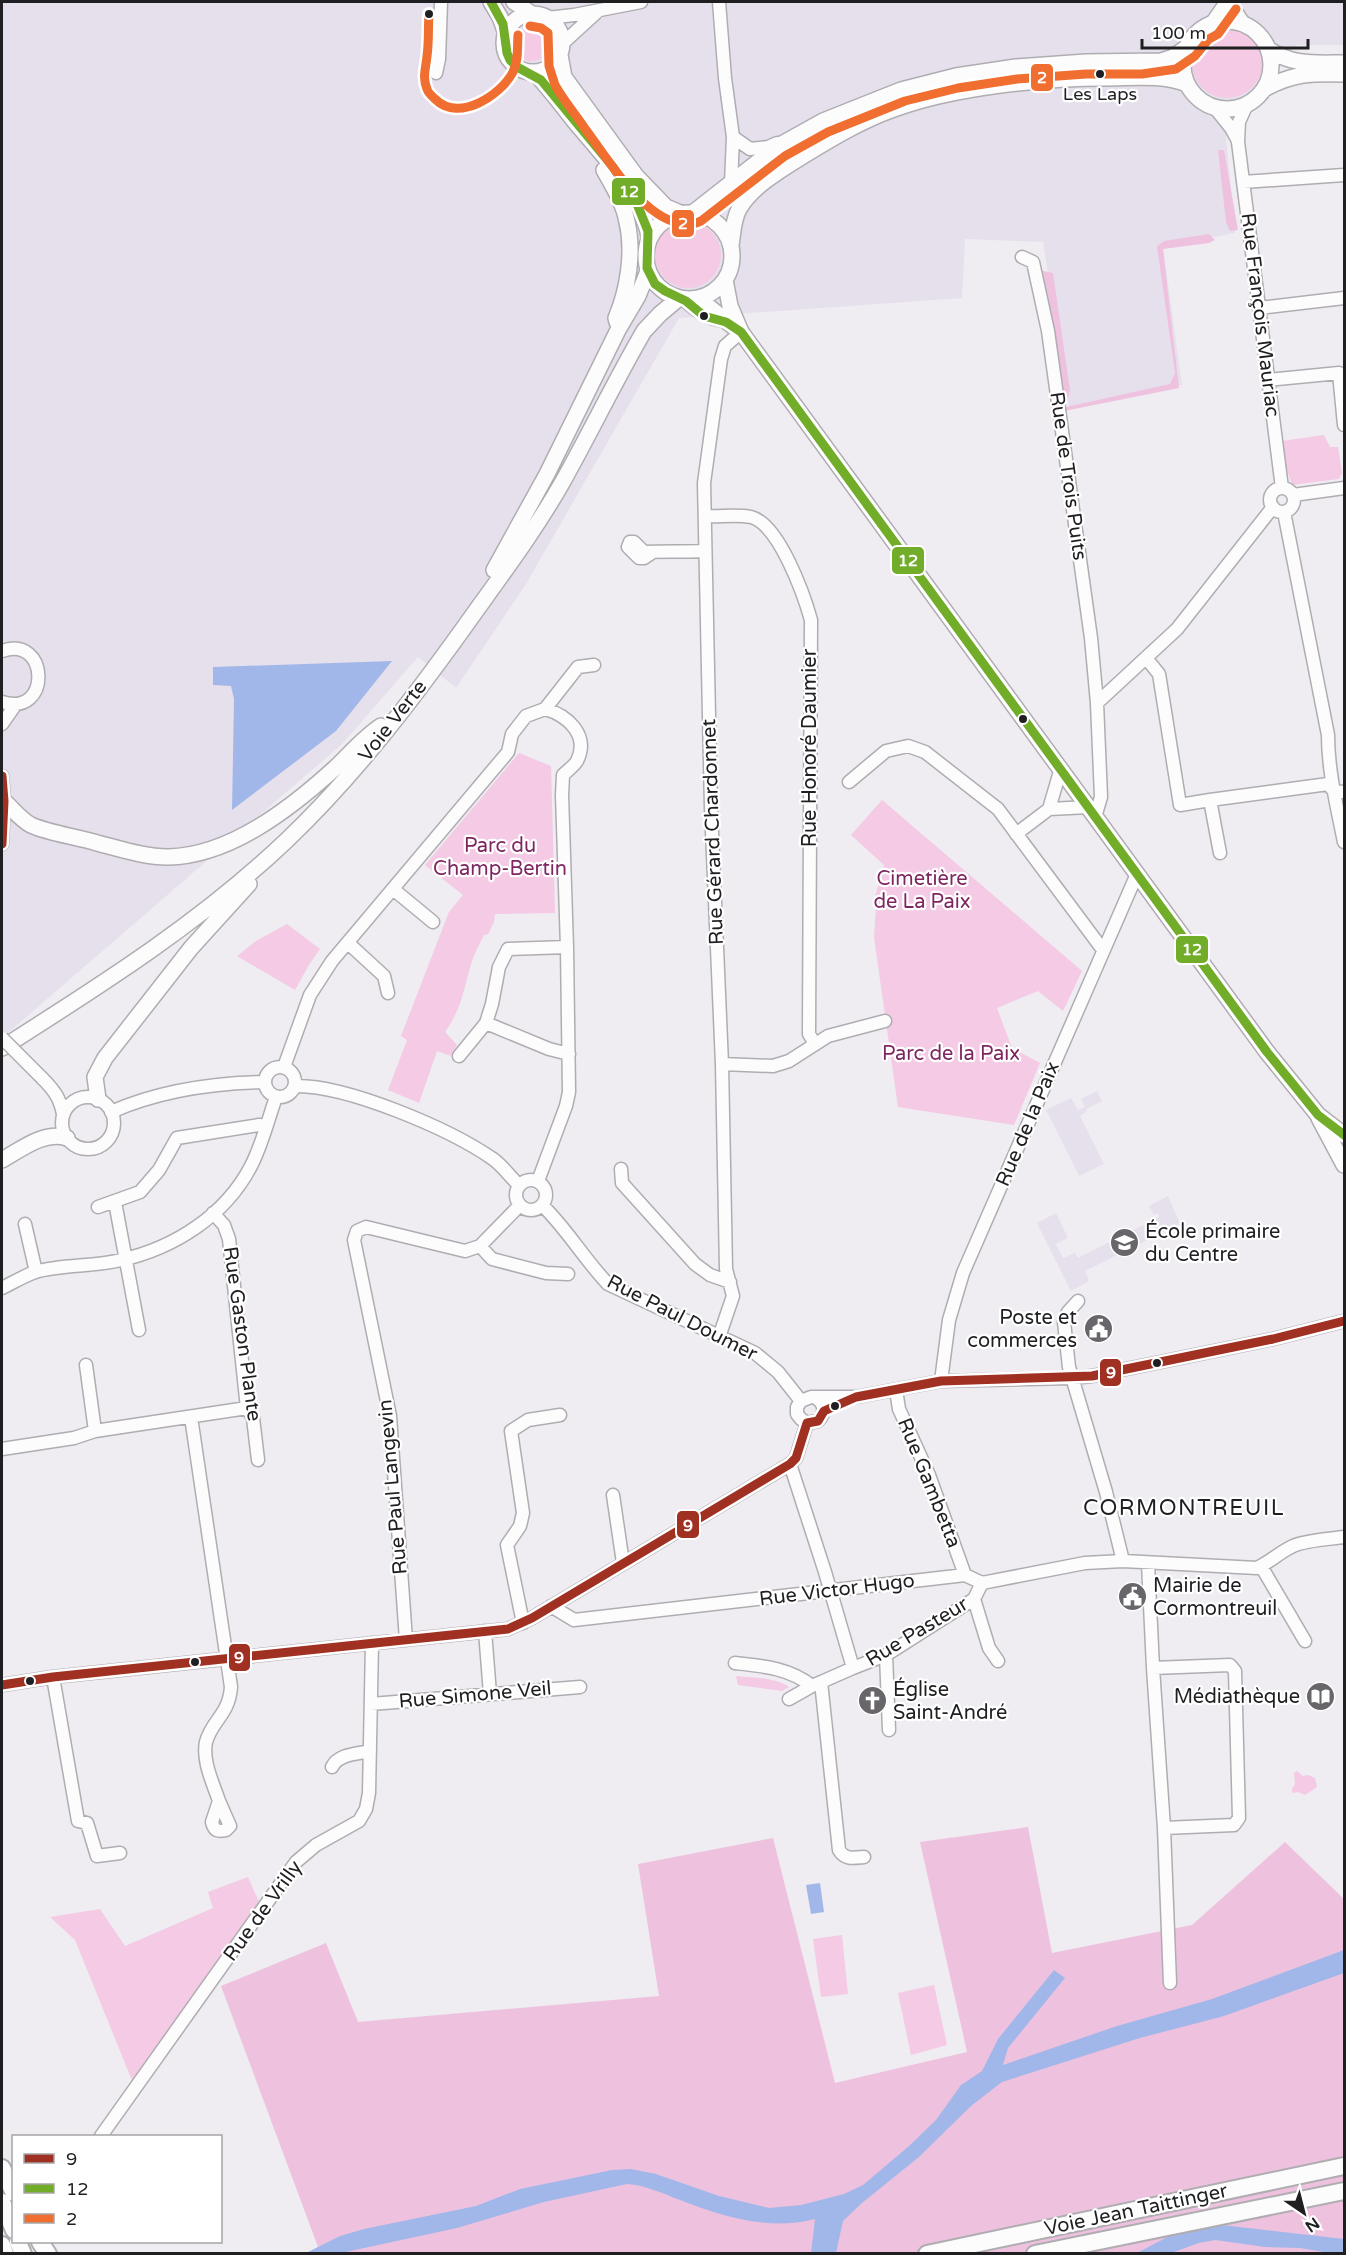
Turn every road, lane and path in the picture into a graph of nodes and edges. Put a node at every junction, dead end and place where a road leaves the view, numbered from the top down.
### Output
1 (441, 2) edge
2 (491, 2) edge
3 (514, 2) edge
4 (641, 2) edge
5 (719, 2) edge
6 (1228, 2) edge
7 (598, 11) junction
8 (532, 14) junction
9 (547, 18) junction
10 (1210, 24) junction
11 (1245, 25) junction
12 (506, 34) junction
13 (1186, 47) junction
14 (561, 49) junction
15 (1268, 49) junction
16 (1344, 63) edge
17 (534, 72) junction
18 (436, 73) dead end
19 (1344, 74) edge
20 (1187, 84) junction
21 (1264, 89) junction
22 (1247, 104) junction
23 (1215, 108) junction
24 (823, 121) junction
25 (733, 137) junction
26 (1238, 142) junction
27 (604, 156) junction
28 (1344, 175) edge
29 (1243, 182) junction
30 (731, 184) junction
31 (687, 213) junction
32 (649, 237) junction
33 (731, 245) junction
34 (1022, 257) dead end
35 (648, 271) junction
36 (725, 280) junction
37 (1344, 298) edge
38 (686, 299) junction
39 (1259, 308) junction
40 (618, 330) junction
41 (741, 332) junction
42 (1268, 380) junction
43 (1344, 425) edge
44 (1344, 488) edge
45 (1287, 492) junction
46 (1278, 509) junction
47 (705, 516) junction
48 (704, 551) junction
49 (653, 552) dead end
50 (3, 648) edge
51 (1146, 658) junction
52 (594, 665) dead end
53 (2, 702) edge
54 (1097, 703) junction
55 (16, 704) junction
56 (545, 709) junction
57 (2, 724) edge
58 (381, 726) junction
59 (1061, 768) junction
60 (2, 776) edge
61 (849, 782) dead end
62 (1339, 791) edge
63 (1210, 800) junction
64 (4, 801) junction
65 (1050, 809) junction
66 (1092, 812) junction
67 (1016, 834) junction
68 (285, 842) junction
69 (1344, 842) edge
70 (2, 844) edge
71 (1220, 853) dead end
72 (1137, 874) junction
73 (393, 889) junction
74 (433, 922) dead end
75 (348, 943) junction
76 (567, 947) junction
77 (1103, 950) junction
78 (388, 993) dead end
79 (885, 1021) dead end
80 (486, 1023) junction
81 (2, 1039) edge
82 (815, 1044) junction
83 (2, 1048) edge
84 (569, 1054) junction
85 (459, 1056) dead end
86 (722, 1064) junction
87 (284, 1067) junction
88 (264, 1082) junction
89 (295, 1086) junction
90 (55, 1091) junction
91 (276, 1097) junction
92 (78, 1098) junction
93 (98, 1099) junction
94 (111, 1112) junction
95 (63, 1114) junction
96 (266, 1126) junction
97 (1338, 1135) edge
98 (67, 1138) junction
99 (1344, 1151) edge
100 (2, 1160) edge
101 (1344, 1165) edge
102 (621, 1169) dead end
103 (538, 1181) junction
104 (519, 1185) junction
105 (115, 1202) junction
106 (542, 1205) junction
107 (520, 1206) junction
108 (98, 1207) dead end
109 (213, 1213) junction
110 (25, 1224) dead end
111 (480, 1246) junction
112 (126, 1259) junction
113 (36, 1272) junction
114 (568, 1274) dead end
115 (729, 1282) junction
116 (2, 1288) edge
117 (1078, 1300) dead end
118 (1344, 1321) edge
119 (139, 1330) dead end
120 (719, 1337) junction
121 (86, 1365) dead end
122 (1072, 1378) junction
123 (941, 1381) junction
124 (896, 1390) junction
125 (856, 1397) junction
126 (816, 1398) junction
127 (801, 1401) junction
128 (247, 1408) junction
129 (824, 1411) junction
130 (560, 1415) dead end
131 (191, 1417) junction
132 (807, 1423) junction
133 (95, 1431) junction
134 (2, 1449) edge
135 (258, 1460) dead end
136 (789, 1464) junction
137 (613, 1495) dead end
138 (1344, 1537) edge
139 (1123, 1561) junction
140 (623, 1563) junction
141 (1148, 1563) junction
142 (1261, 1566) junction
143 (965, 1575) junction
144 (982, 1583) junction
145 (831, 1590) junction
146 (974, 1599) junction
147 (552, 1606) junction
148 (523, 1623) junction
149 (485, 1631) junction
150 (406, 1640) junction
151 (1305, 1641) dead end
152 (372, 1643) junction
153 (885, 1655) junction
154 (227, 1659) junction
155 (998, 1661) dead end
156 (735, 1663) dead end
157 (853, 1668) junction
158 (1153, 1668) junction
159 (53, 1677) junction
160 (816, 1684) junction
161 (2, 1685) edge
162 (580, 1687) dead end
163 (490, 1694) junction
164 (789, 1699) dead end
165 (371, 1704) junction
166 (889, 1730) dead end
167 (370, 1751) junction
168 (332, 1767) dead end
169 (219, 1802) dead end
170 (1164, 1828) junction
171 (120, 1853) dead end
172 (864, 1857) dead end
173 (1170, 1983) dead end
174 (102, 2135) edge
175 (1344, 2166) edge
176 (2, 2168) edge
177 (12, 2189) edge
178 (1344, 2191) edge
179 (2, 2202) edge
180 (12, 2225) edge
181 (2, 2245) edge
182 (5, 2253) edge
183 (927, 2253) edge
184 (1035, 2253) edge

1 - 18 street
2 - 12 main road
3 - 8 main road
4 - 7 street
5 - 25 street
6 - 10 street
6 - 11 street
7 - 9 street
7 - 14 street
8 - 9 main road
8 - 12 main road
9 - 14 main road
10 - 11 main road
10 - 13 main road
11 - 15 main road
12 - 17 main road
13 - 20 main road
13 - 24 main road
14 - 17 main road
14 - 31 main road
15 - 16 main road
15 - 21 main road
17 - 27 main road
19 - 21 main road
20 - 23 main road
20 - 33 main road
21 - 22 main road
22 - 23 main road
22 - 26 street
23 - 26 street
24 - 25 street
24 - 30 main road
25 - 30 street
26 - 29 street, Rue François Mauriac
27 - 32 main road
27 - 40 main road
28 - 29 street
29 - 39 street, Rue François Mauriac
30 - 31 main road
31 - 32 main road
31 - 33 main road
32 - 35 main road
33 - 36 main road
34 - 54 street, Rue de Trois Puits
35 - 38 main road
35 - 40 main road, Voie Verte
36 - 38 main road
36 - 41 main road
37 - 39 street
38 - 41 main road
38 - 68 main road, Voie Verte
39 - 42 street, Rue François Mauriac
40 - 58 main road, Voie Verte
41 - 47 street, Rue Gérard Chardonnet
41 - 59 main road
42 - 43 street
42 - 45 street, Rue François Mauriac
44 - 45 street
45 - 46 street
45 - 46 street
46 - 51 street
46 - 62 street
47 - 48 street, Rue Gérard Chardonnet
47 - 82 street, Rue Honoré Daumier
48 - 49 street
48 - 86 street, Rue Gérard Chardonnet
50 - 55 street
51 - 54 street
51 - 63 street
52 - 56 street
53 - 55 street
54 - 66 street
55 - 57 street
56 - 73 street
56 - 76 street
58 - 64 main road
58 - 81 main road, Voie Verte
59 - 65 street
59 - 66 main road
60 - 64 street
61 - 67 street
62 - 63 street
62 - 69 street
63 - 71 street
64 - 70 street
65 - 66 street
65 - 67 street
66 - 72 main road
67 - 77 street
68 - 83 main road, Voie Verte
68 - 93 main road
72 - 77 street, Rue de la Paix
72 - 97 main road
73 - 74 street
73 - 75 street
75 - 78 street
75 - 87 street
76 - 80 street
76 - 84 street
77 - 123 street, Rue de la Paix
79 - 82 street
80 - 84 street
80 - 85 street
81 - 90 street, bridge
82 - 86 street
84 - 103 street
86 - 115 street, Rue Gérard Chardonnet
87 - 88 street
87 - 89 street
88 - 91 street
88 - 94 street
89 - 91 street
89 - 104 street
90 - 92 street
90 - 95 street
91 - 96 street
92 - 93 street
92 - 95 street
93 - 94 street
94 - 98 street
95 - 98 street
96 - 105 street
96 - 109 street
97 - 99 main road
97 - 101 main road
98 - 100 main road
102 - 115 street
103 - 104 street
103 - 106 street
104 - 107 street
105 - 108 street
105 - 112 street
106 - 107 street
106 - 120 street, Rue Paul Doumer
107 - 111 street
109 - 112 street
109 - 128 street, Rue Gaston Plante
110 - 113 street
111 - 114 street
111 - 150 street, Rue Paul Langevin
112 - 113 street
112 - 119 street
113 - 116 street
115 - 120 street, Rue Gérard Chardonnet
117 - 122 street
118 - 122 street
120 - 127 street, Rue Paul Doumer
121 - 133 street
122 - 123 street
122 - 139 street
123 - 124 street
124 - 125 street
124 - 143 street, Rue Gambetta
125 - 126 street
125 - 129 street
126 - 127 street
126 - 129 street
127 - 132 street
128 - 131 street
128 - 135 street, Rue Gaston Plante
129 - 132 street
130 - 148 street
131 - 133 street
131 - 154 street
132 - 136 street
133 - 134 street
136 - 140 street
136 - 145 street, Rue Pasteur
137 - 140 street
138 - 142 street
139 - 141 street
139 - 144 street
140 - 147 street
141 - 142 street
141 - 158 street
142 - 151 street
143 - 144 street
143 - 145 street, Rue Victor Hugo
144 - 146 street, Rue Pasteur
145 - 147 street, Rue Victor Hugo
145 - 157 street, Rue Pasteur
146 - 153 street, Rue Pasteur
146 - 155 street
147 - 148 street
148 - 149 street
149 - 150 street
149 - 163 street
150 - 152 street
152 - 154 street
152 - 165 street, Rue de Vrilly
153 - 157 street, Rue Pasteur
153 - 166 street
154 - 159 street
154 - 169 street
156 - 160 street
157 - 160 street
158 - 170 street
158 - 170 street
159 - 161 street
159 - 171 street
160 - 164 street
160 - 172 street
162 - 163 street, Rue Simone Veil
163 - 165 street, Rue Simone Veil
165 - 167 street, Rue de Vrilly
167 - 168 street
167 - 174 street, Rue de Vrilly
170 - 173 street
175 - 183 highway, Voie Jean Taittinger
176 - 177 highway
178 - 184 highway, Voie Jean Taittinger
179 - 180 highway
181 - 182 highway

